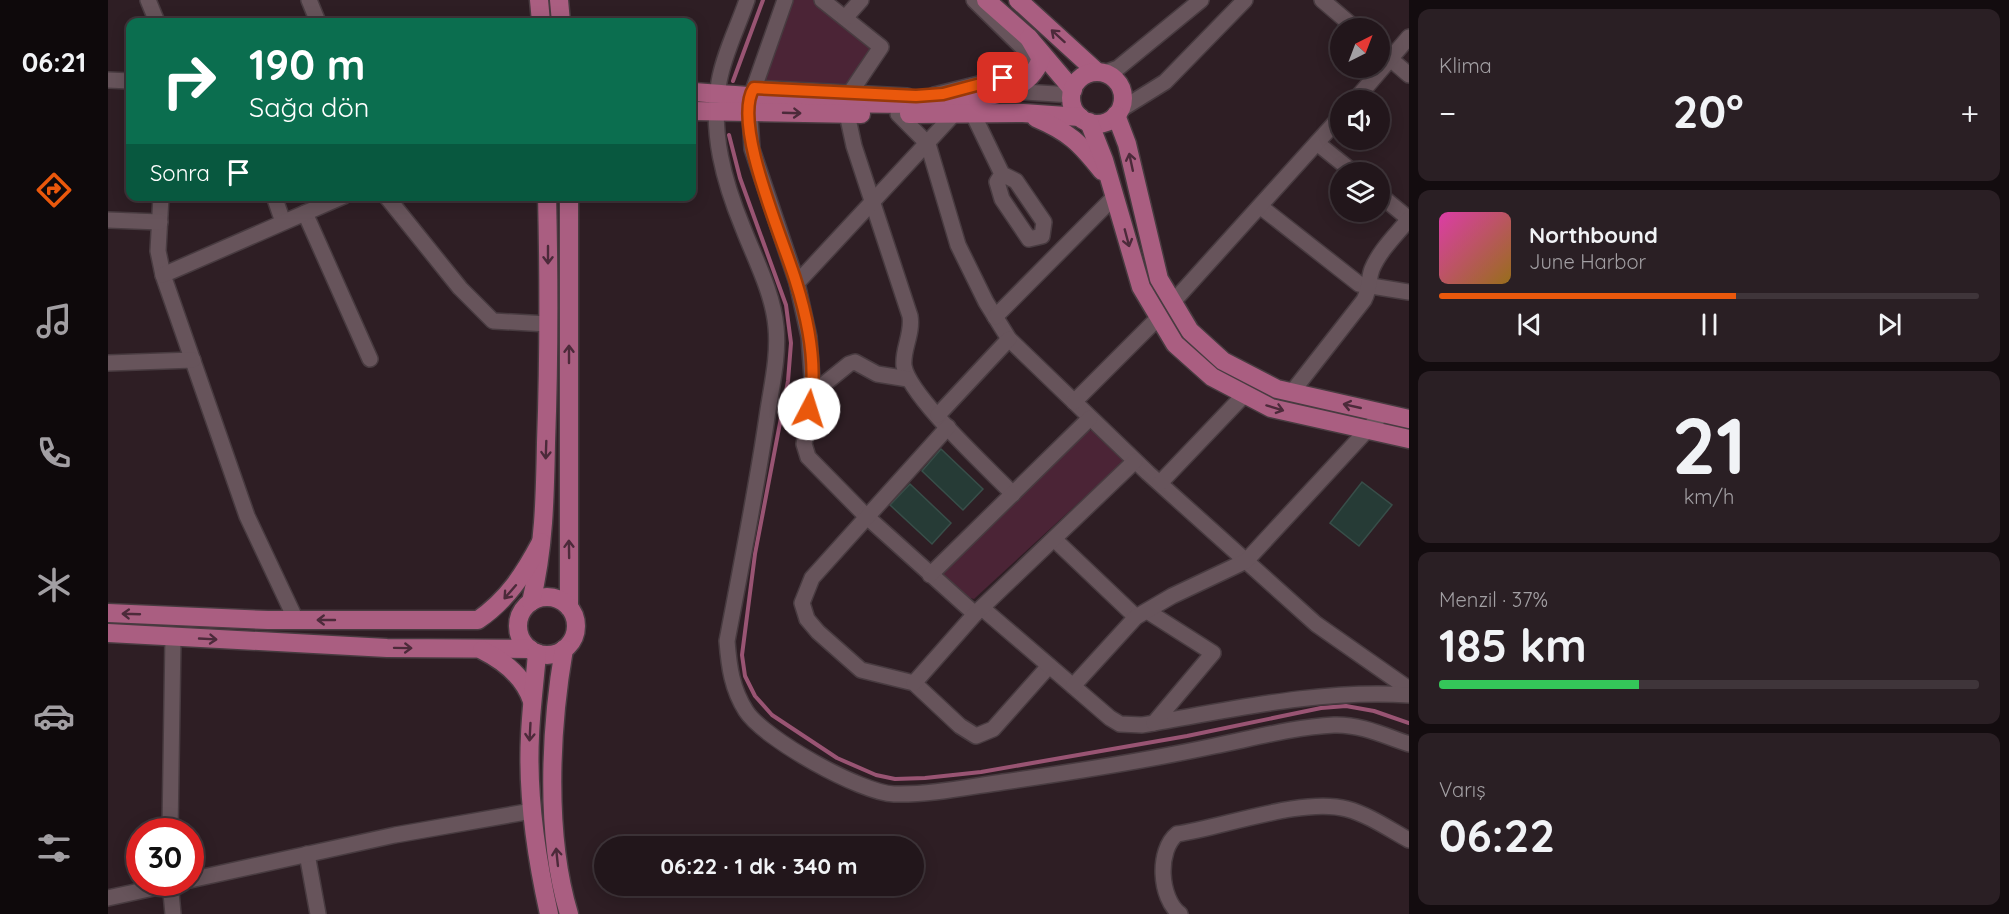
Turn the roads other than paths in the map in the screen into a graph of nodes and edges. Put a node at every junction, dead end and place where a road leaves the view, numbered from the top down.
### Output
1 (148, 0) edge
2 (309, 0) edge
3 (539, 0) edge
4 (559, 0) edge
5 (747, 0) edge
6 (785, 0) edge
7 (822, 0) edge
8 (861, 0) edge
9 (974, 0) edge
10 (986, 0) edge
11 (1201, 0) edge
12 (1245, 0) edge
13 (1322, 0) edge
14 (1026, 3) edge
15 (155, 18) edge
16 (316, 18) edge
17 (541, 18) edge
18 (561, 18) edge
19 (845, 18) junction
20 (1343, 18) edge
21 (1409, 37) edge
22 (1029, 38) junction
23 (1390, 51) edge
24 (1390, 59) edge
25 (1100, 73) junction
26 (1409, 75) edge
27 (108, 80) edge
28 (126, 81) edge
29 (1006, 92) junction
30 (1073, 92) junction
31 (850, 93) junction
32 (696, 94) edge
33 (751, 99) junction
34 (717, 103) junction
35 (696, 110) edge
36 (1023, 113) junction
37 (1118, 113) junction
38 (847, 114) junction
39 (898, 114) junction
40 (973, 114) junction
41 (953, 115) junction
42 (1085, 120) junction
43 (1330, 128) edge
44 (1317, 143) junction
45 (928, 144) junction
46 (1341, 162) edge
47 (1002, 174) dead end
48 (1113, 189) junction
49 (873, 198) junction
50 (161, 201) edge
51 (276, 201) edge
52 (333, 201) edge
53 (390, 201) edge
54 (547, 201) edge
55 (569, 201) edge
56 (1390, 203) edge
57 (1261, 207) junction
58 (305, 213) junction
59 (1409, 219) edge
60 (108, 220) edge
61 (160, 222) junction
62 (283, 222) junction
63 (163, 275) junction
64 (797, 283) junction
65 (1371, 286) junction
66 (1409, 292) edge
67 (1173, 302) junction
68 (995, 317) junction
69 (1159, 317) junction
70 (548, 324) junction
71 (1009, 339) junction
72 (370, 359) dead end
73 (193, 360) junction
74 (108, 363) edge
75 (908, 378) junction
76 (1292, 392) junction
77 (813, 393) junction
78 (1245, 394) junction
79 (1074, 402) junction
80 (1383, 413) junction
81 (938, 415) junction
82 (1090, 418) junction
83 (1409, 419) edge
84 (948, 427) junction
85 (1367, 430) junction
86 (1409, 439) edge
87 (1135, 461) junction
88 (1160, 483) junction
89 (1013, 494) junction
90 (866, 516) junction
91 (1054, 539) junction
92 (541, 542) junction
93 (1246, 561) junction
94 (930, 575) junction
95 (527, 606) junction
96 (569, 607) junction
97 (978, 611) junction
98 (108, 613) edge
99 (1142, 614) junction
100 (296, 620) junction
101 (478, 620) junction
102 (108, 633) edge
103 (173, 637) junction
104 (480, 649) junction
105 (564, 649) junction
106 (533, 651) junction
107 (1049, 666) junction
108 (914, 683) junction
109 (1073, 686) junction
110 (1409, 689) edge
111 (1409, 695) edge
112 (533, 702) junction
113 (1154, 723) junction
114 (1409, 744) edge
115 (532, 811) junction
116 (170, 818) edge
117 (1409, 840) edge
118 (307, 854) junction
119 (204, 877) edge
120 (126, 894) edge
121 (174, 896) edge
122 (108, 898) edge
123 (173, 914) edge
124 (318, 914) edge
125 (549, 914) edge
126 (569, 914) edge
127 (1180, 914) edge

1 - 15 street
2 - 16 street
3 - 17 main road
4 - 18 main road
5 - 34 street
6 - 33 street
7 - 19 street
8 - 19 street
9 - 31 street
10 - 22 main road
11 - 25 street
12 - 37 street
13 - 20 street
25 -> 14 main road
19 - 31 street
21 - 23 street
22 - 29 main road
22 - 30 main road
24 - 26 street
25 - 30 main road
25 - 37 main road
27 - 28 street
29 - 30 street
29 - 33 main road
30 - 42 main road
31 - 33 street
32 - 34 main road
33 - 34 main road
33 -> 38 main road
33 - 64 street
34 - 35 main road
34 - 114 street
36 - 40 main road
36 - 42 main road
36 - 48 main road
37 - 42 main road
67 -> 37 main road
38 - 39 main road
38 - 49 street
39 - 41 main road
39 - 45 street
40 - 41 main road
40 - 47 street
41 - 45 street
42 - 48 main road
43 - 44 street
44 - 46 street
44 - 57 street
45 - 49 street
45 - 68 street
48 - 68 street
48 -> 69 main road
49 - 64 street
49 - 75 street
50 - 61 street
51 - 62 street
52 - 58 street
53 - 70 street
54 -> 70 main road
96 -> 55 main road
56 - 59 street
57 - 65 street
57 - 67 street
58 - 62 street
58 - 72 street
59 - 65 street
60 - 61 street
61 - 63 street
62 - 63 street
63 - 73 street
64 - 77 street
65 - 66 street
65 - 76 street
67 - 76 main road
68 - 71 street
69 - 78 main road
69 - 79 street
70 -> 92 main road
71 - 79 street
71 - 81 street
73 - 74 street
73 - 100 street
75 - 77 street
75 - 81 street
80 -> 76 main road
77 - 90 street
78 -> 85 main road
78 - 88 street
79 - 82 street
80 - 83 main road
80 - 85 street
81 - 84 street
82 - 87 street
82 - 89 street
84 - 89 street
84 - 90 street
85 - 86 main road
85 - 93 street
87 - 88 street
87 - 91 street
88 - 93 street
89 - 94 street
90 - 94 street
90 - 108 street
91 - 97 street
91 - 99 street
92 - 95 main road
92 -> 101 main road
93 - 99 street
93 - 110 street
94 - 97 street
95 - 96 main road
95 - 101 main road
95 - 106 main road
96 - 105 main road
97 - 107 street
97 - 108 street
100 -> 98 main road
99 - 109 street
99 - 113 street
101 -> 100 main road
102 - 103 main road
103 -> 104 main road
103 - 116 street
104 - 106 main road
104 - 112 main road
105 - 106 main road
126 -> 105 main road
106 - 112 main road
107 - 108 street
107 - 109 street
109 - 113 street
111 - 113 street
112 -> 115 main road
115 - 118 street
115 - 125 main road
117 - 127 street
118 - 119 street
118 - 124 street
120 - 122 street
121 - 123 street

